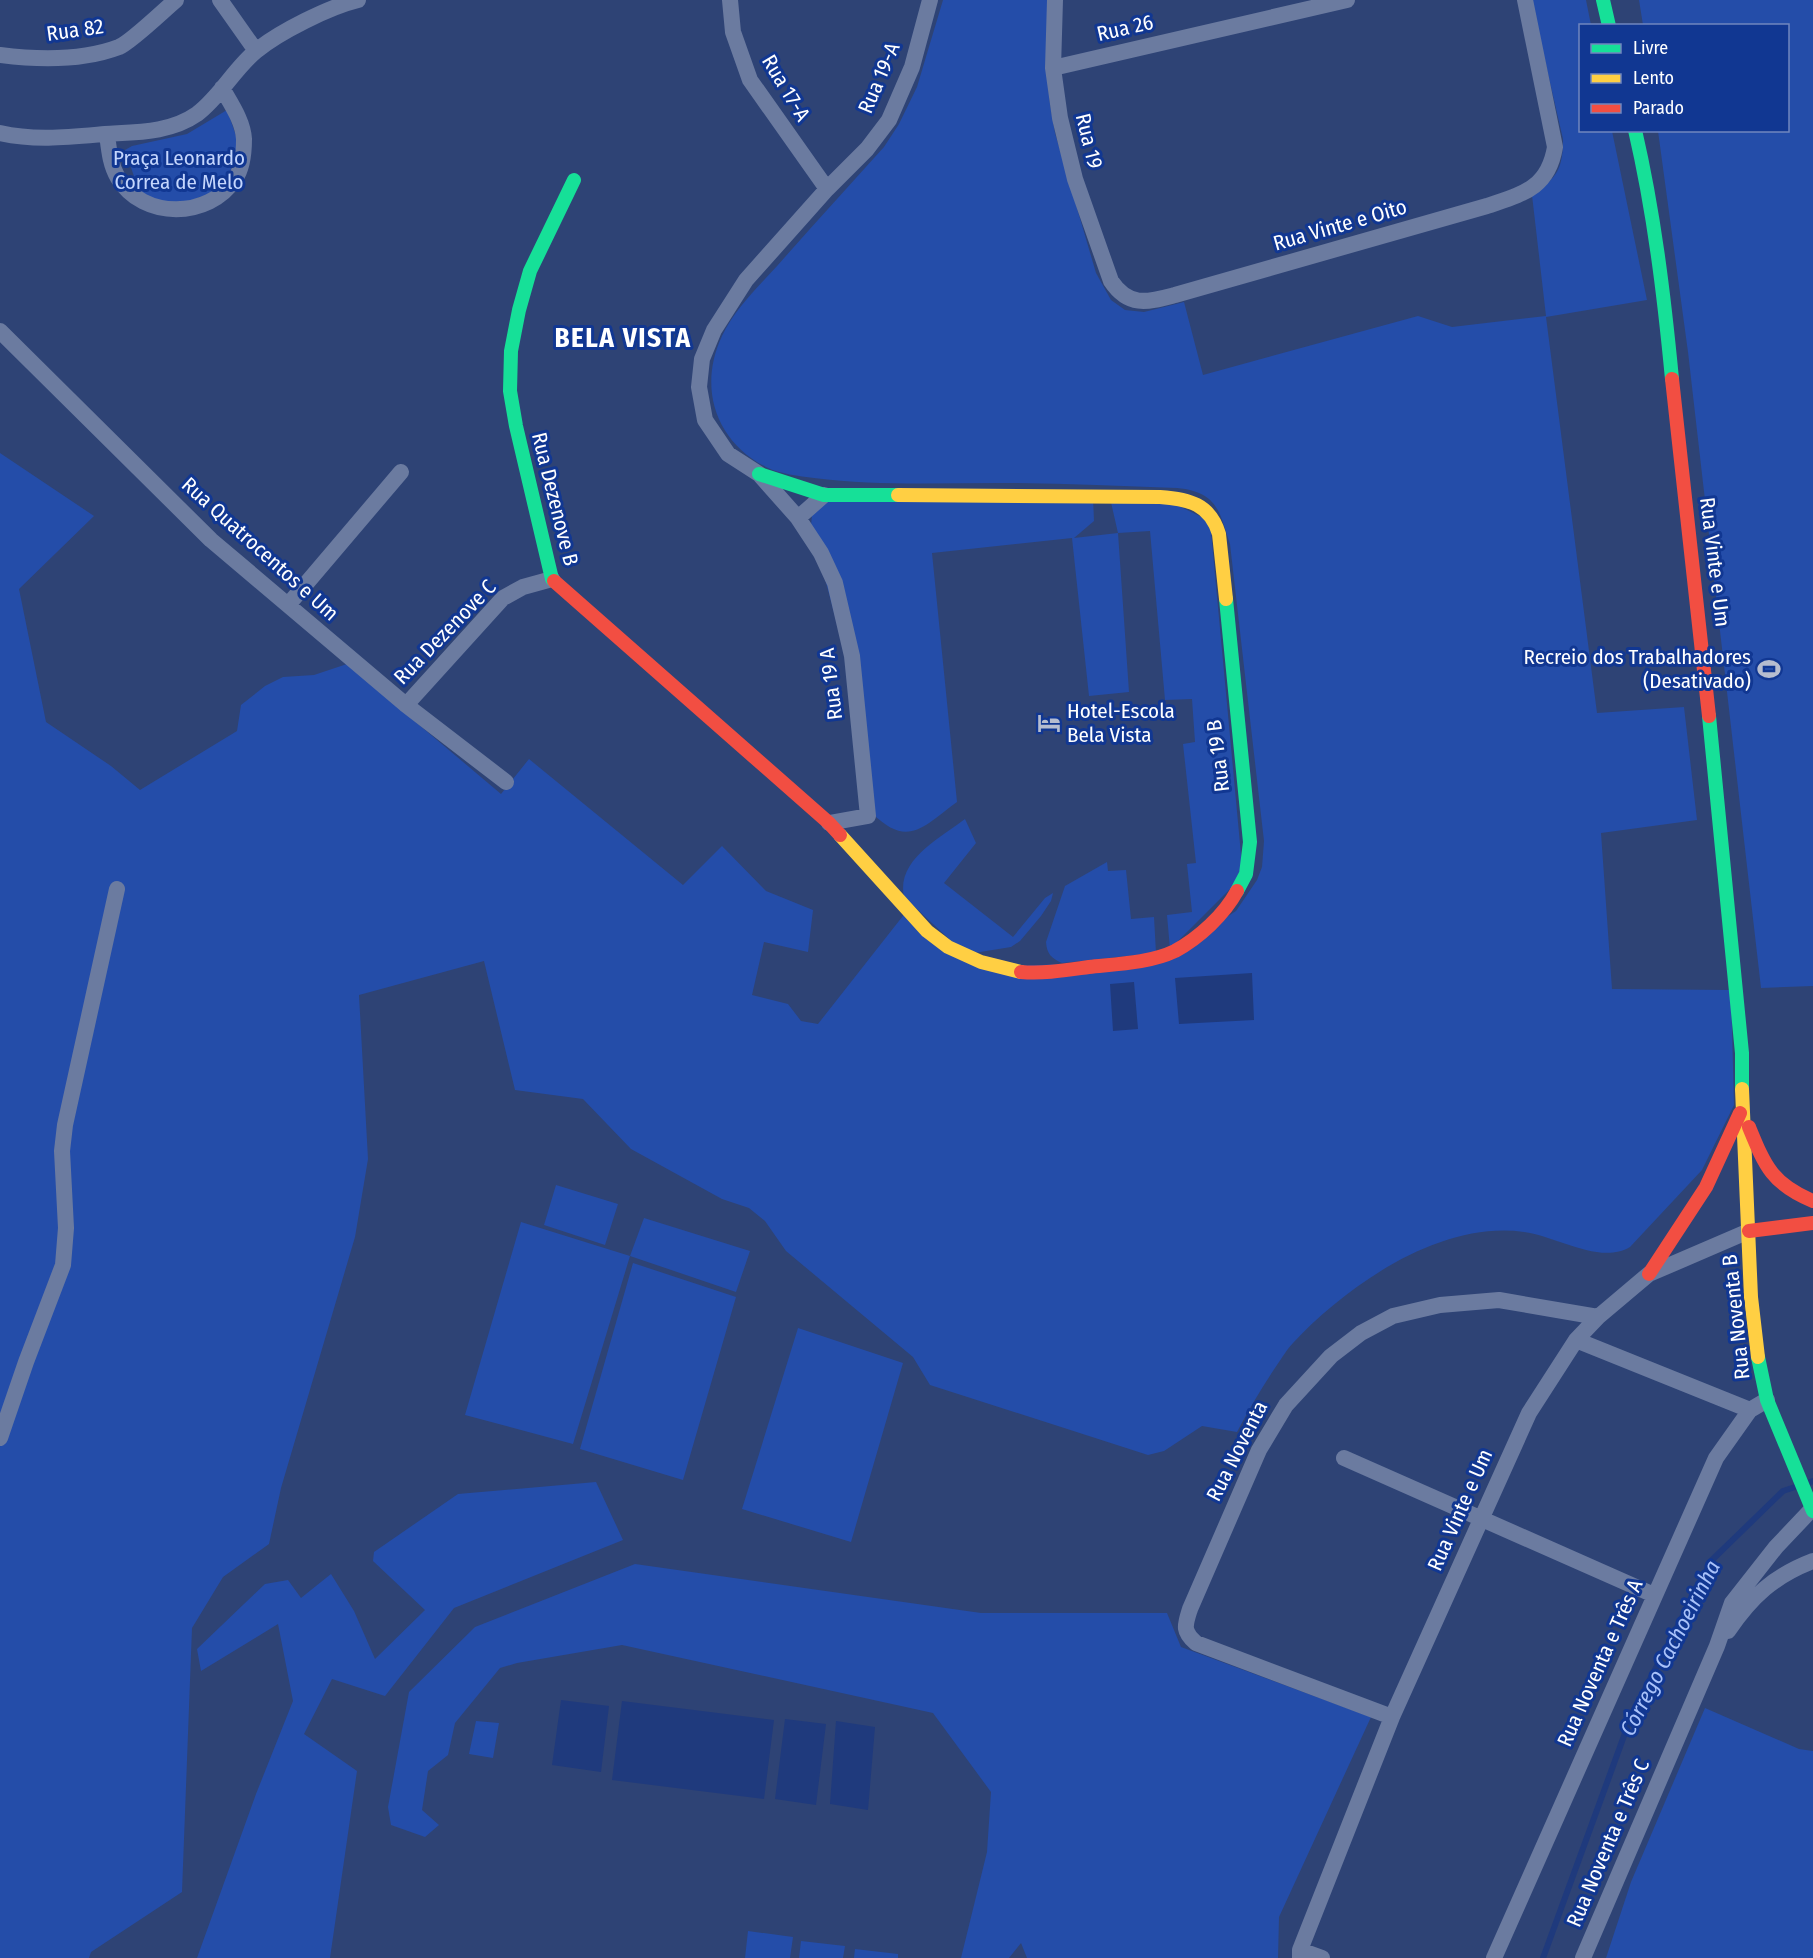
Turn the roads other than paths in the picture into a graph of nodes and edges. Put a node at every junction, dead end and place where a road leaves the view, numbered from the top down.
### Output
1 (176, 0) edge
2 (220, 0) edge
3 (358, 0) edge
4 (730, 0) edge
5 (930, 0) edge
6 (1055, 0) edge
7 (1347, 0) edge
8 (1525, 0) edge
9 (1603, 0) edge
10 (1609, 24) edge
11 (256, 51) junction
12 (0, 55) edge
13 (1053, 68) junction
14 (222, 88) junction
15 (1635, 132) edge
16 (0, 133) edge
17 (107, 134) junction
18 (574, 180) dead end
19 (827, 189) junction
20 (1115, 286) joint
21 (0, 331) edge
22 (400, 472) dead end
23 (759, 474) junction
24 (824, 495) junction
25 (798, 518) junction
26 (552, 579) junction
27 (288, 605) junction
28 (406, 705) junction
29 (506, 782) dead end
30 (829, 823) junction
31 (117, 889) dead end
32 (1742, 1109) junction
33 (1813, 1201) edge
34 (1813, 1223) edge
35 (1749, 1231) junction
36 (1648, 1274) junction
37 (1598, 1317) junction
38 (1576, 1340) junction
39 (1767, 1400) junction
40 (1750, 1410) junction
41 (0, 1438) edge
42 (1344, 1458) dead end
43 (1811, 1506) edge
44 (1481, 1518) junction
45 (1813, 1561) edge
46 (1654, 1595) junction
47 (1717, 1646) junction
48 (1392, 1718) junction
49 (1300, 1954) edge
50 (1322, 1958) edge
51 (1494, 1958) edge
52 (1583, 1958) edge

1 - 12 street, Rua 82
2 - 11 street
3 - 11 street
4 - 19 street, Rua 17-A
5 - 19 street, Rua 19-A
6 - 13 street, Rua 19
7 - 13 street, Rua 26
8 - 20 street, Rua Vinte e Oito
9 - 10 street
11 - 14 street
13 - 20 street, Rua 19
14 - 17 street
14 - 17 street
15 - 32 street, Rua Vinte e Um
16 - 17 street
18 - 26 street, Rua Dezenove B
19 - 23 street, Rua 19-A
21 - 27 street, Rua Quatrocentos e Um
22 - 27 street
23 - 24 street, Rua 19 B
23 - 25 street, Rua 19-A
24 - 25 street
24 - 30 street, Rua 19 B
25 - 30 street, Rua 19 A
26 - 28 street, Rua Dezenove C
26 - 30 street, Rua Dezenove B
27 - 28 street, Rua Quatrocentos e Um
28 - 29 street, Rua Quatrocentos e Um
31 - 41 street
32 - 33 street
32 - 35 street, Rua Noventa B
32 - 36 street
34 - 35 street, Rua Vinte e Um
35 - 36 street, Rua Vinte e Um
35 - 39 street, Rua Noventa B
36 - 37 street, Rua Vinte e Um
37 - 38 street, Rua Vinte e Um
37 - 48 street, Rua Noventa
38 - 40 street
38 - 44 street, Rua Vinte e Um
39 - 40 street, Rua Noventa e Três A
39 - 43 street, Rua Noventa B
40 - 46 street, Rua Noventa e Três A
42 - 44 street
43 - 47 street, Rua Noventa e Três C
44 - 46 street
44 - 48 street, Rua Vinte e Um
45 - 47 street, Rua Noventa e Três C
46 - 51 street, Rua Noventa e Três A
47 - 52 street, Rua Noventa e Três C
48 - 49 street, Rua Vinte e Um
49 - 50 street

